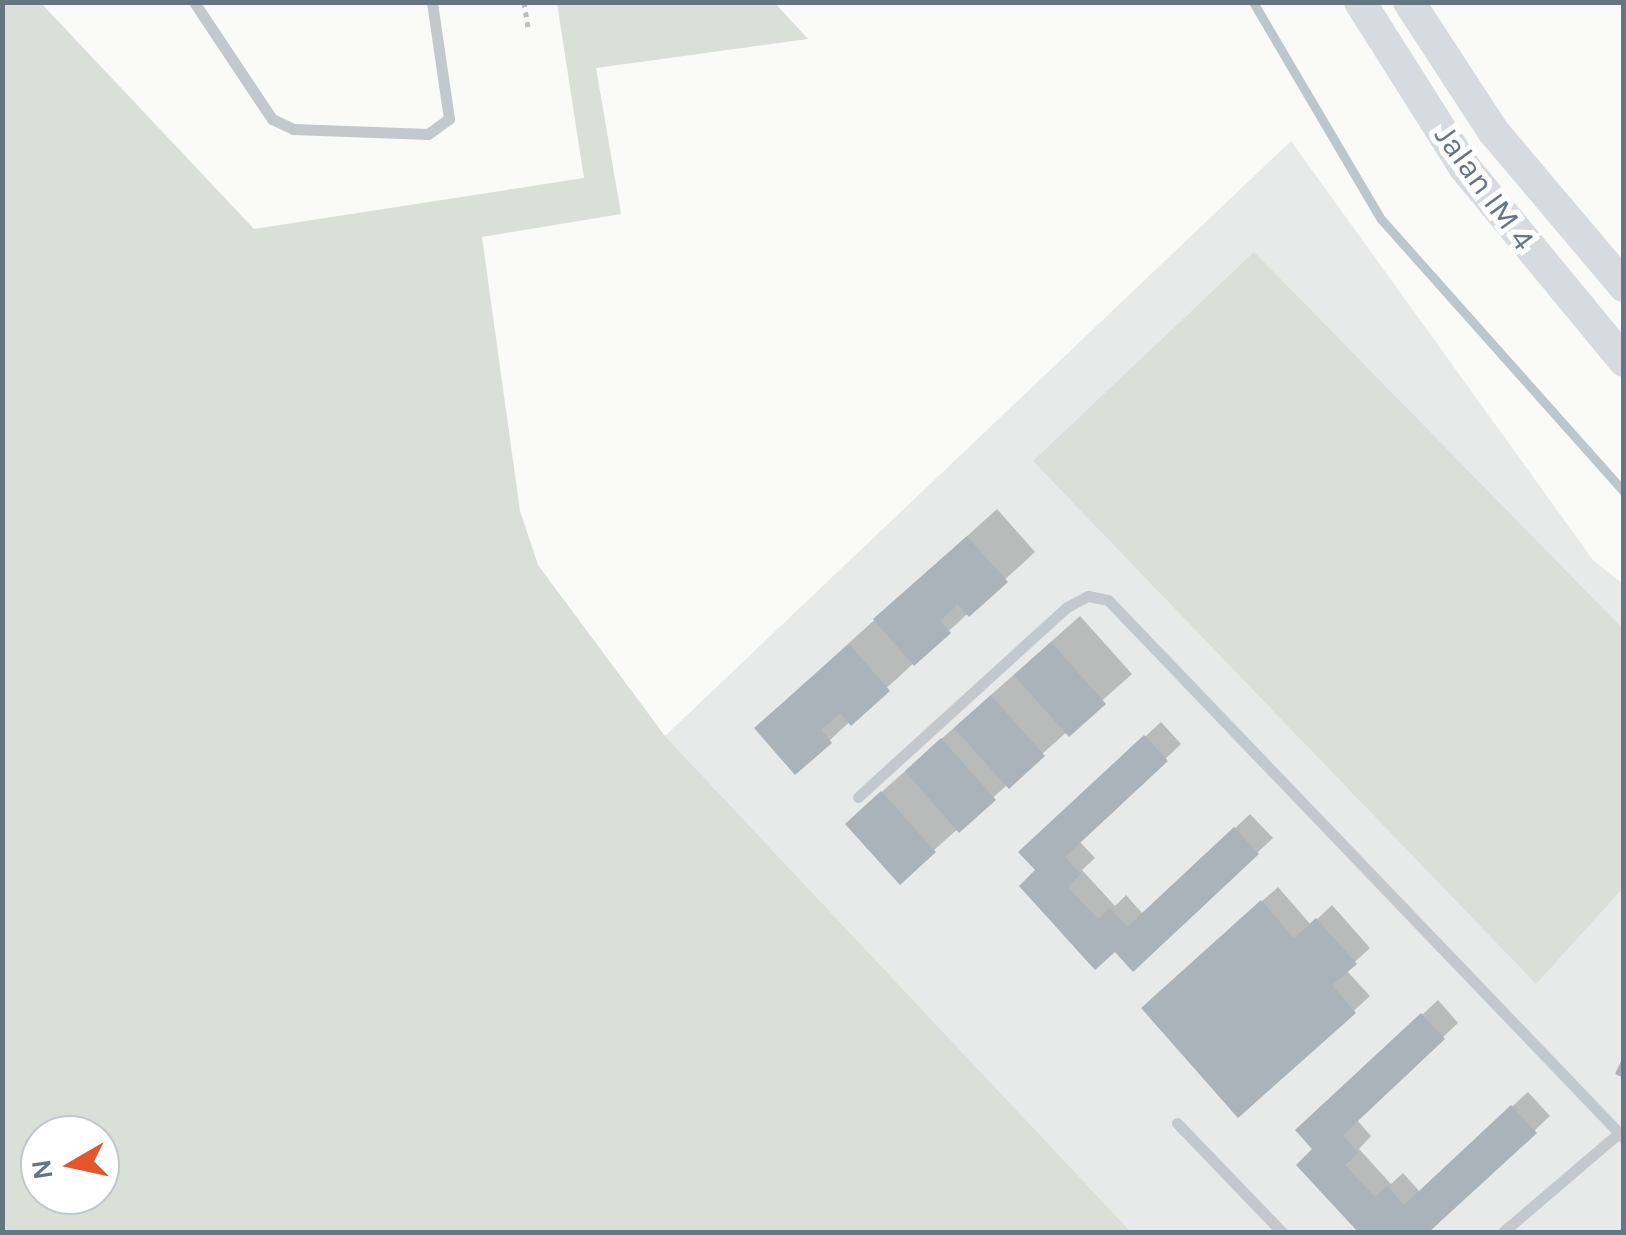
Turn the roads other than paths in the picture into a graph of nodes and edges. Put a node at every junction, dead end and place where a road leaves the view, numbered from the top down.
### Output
1 (194, 2) edge
2 (432, 2) edge
3 (1360, 2) edge
4 (1409, 2) edge
5 (1624, 286) edge
6 (1624, 361) edge
7 (858, 797) dead end
8 (1177, 1123) dead end
9 (1621, 1136) edge
10 (1282, 1232) edge
11 (1503, 1232) edge

1 - 2 lane
3 - 6 street, Jalan IM 4
4 - 5 street, Jalan IM 4
7 - 9 lane
8 - 10 lane
9 - 11 lane

